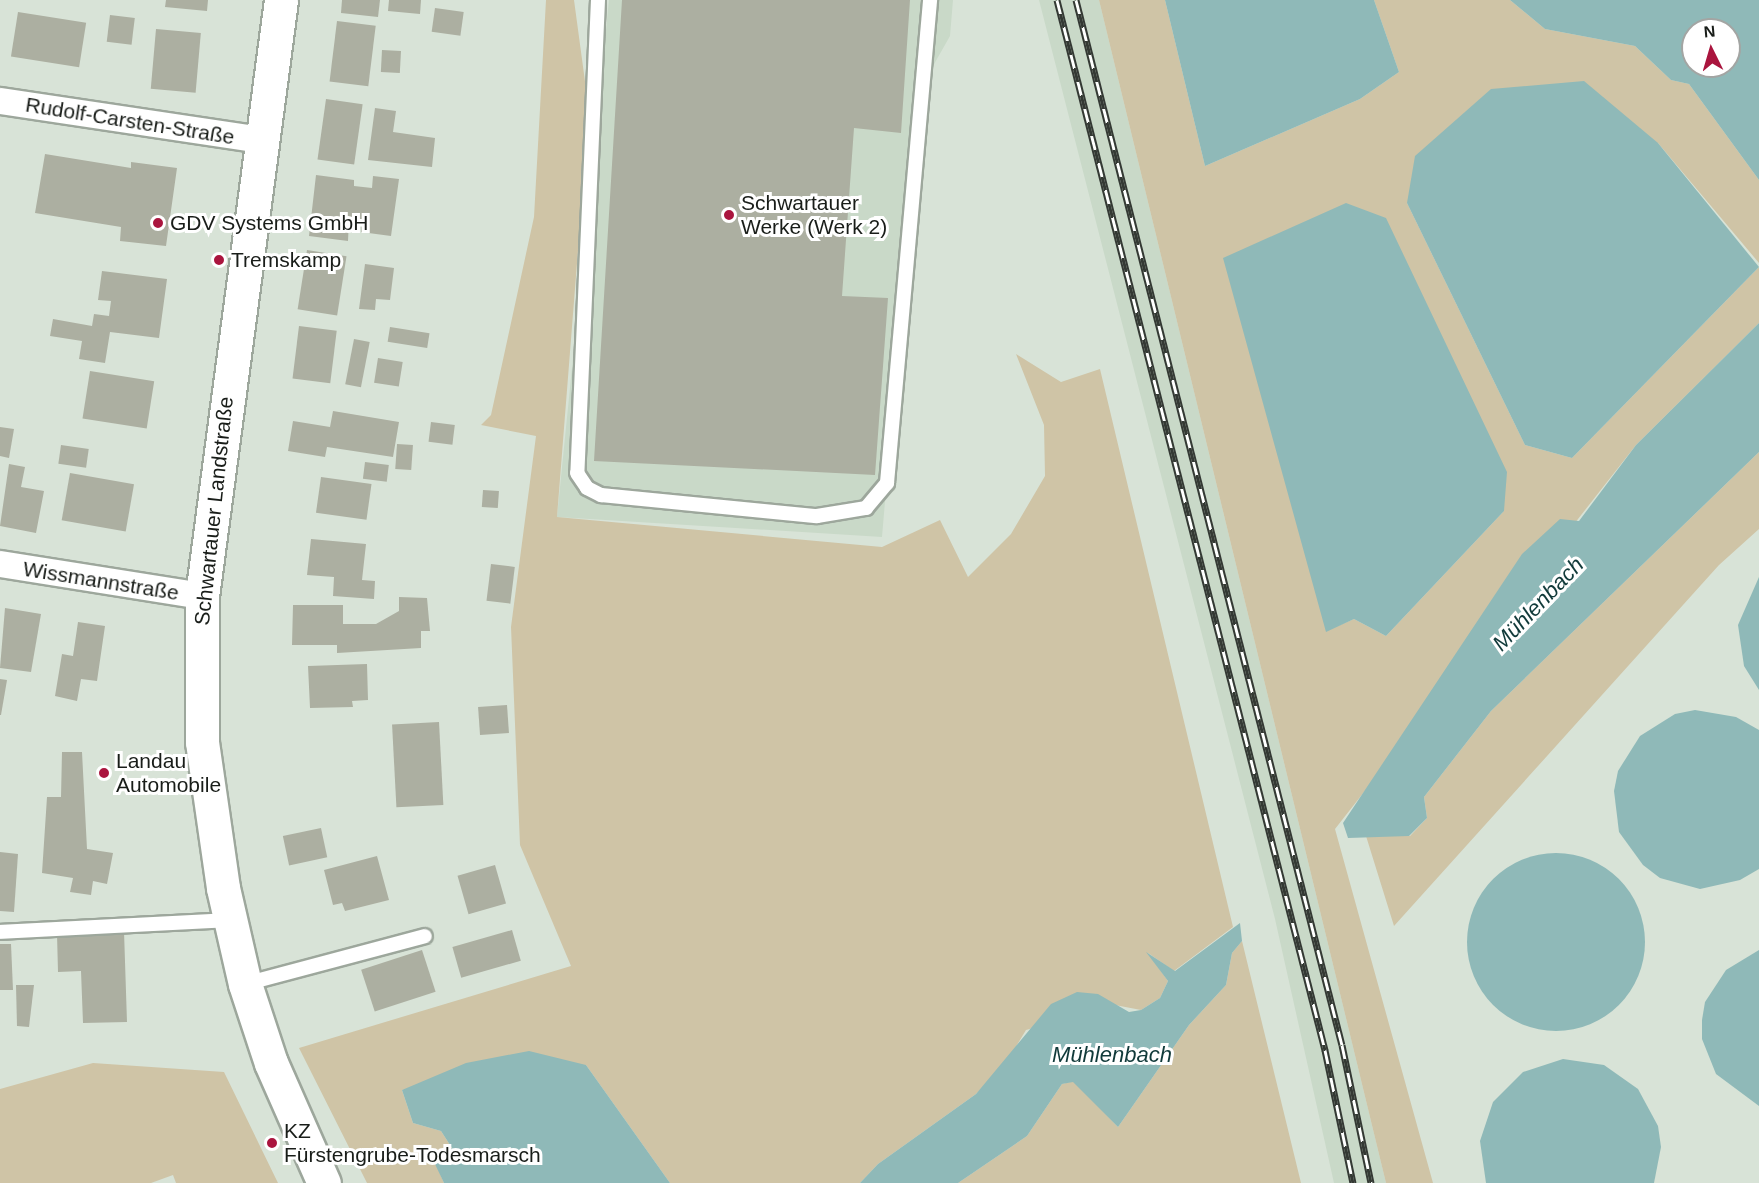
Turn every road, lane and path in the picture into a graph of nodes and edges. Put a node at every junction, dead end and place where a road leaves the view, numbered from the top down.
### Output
1 (281, 0) edge
2 (598, 0) edge
3 (930, 0) edge
4 (0, 101) edge
5 (261, 140) junction
6 (0, 564) edge
7 (202, 596) junction
8 (229, 920) junction
9 (0, 932) edge
10 (425, 936) dead end
11 (245, 984) junction
12 (324, 1183) edge

1 - 5 main road
2 - 3 lane
4 - 5 street, Rudolf-Carsten-Straße
5 - 7 main road, Schwartauer Landstraße
6 - 7 street, Wissmannstraße
7 - 8 main road, Schwartauer Landstraße
8 - 9 lane
8 - 11 main road, Schwartauer Landstraße
10 - 11 lane
11 - 12 main road, Schwartauer Landstraße

